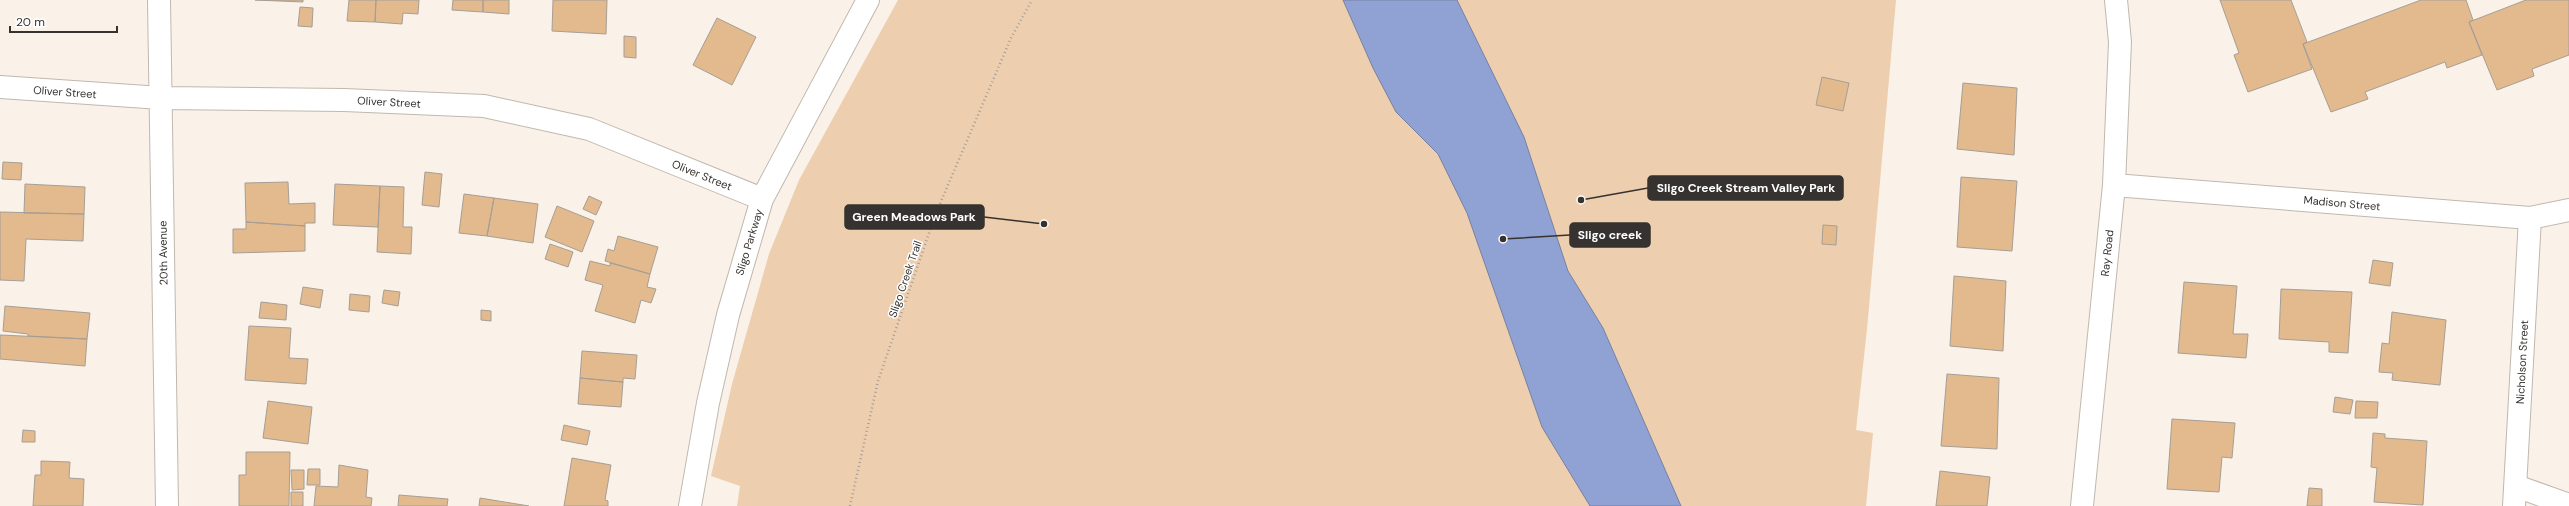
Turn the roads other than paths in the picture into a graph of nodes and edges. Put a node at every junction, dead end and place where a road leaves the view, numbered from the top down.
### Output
1 (159, 0) edge
2 (868, 0) edge
3 (2116, 0) edge
4 (0, 88) edge
5 (161, 98) junction
6 (2114, 185) junction
7 (762, 199) junction
8 (2569, 210) edge
9 (2530, 218) junction
10 (2515, 496) edge
11 (2569, 505) edge
12 (167, 506) edge
13 (690, 506) edge
14 (2082, 506) edge

1 - 5 street, 20th Avenue
2 - 7 street, Sligo Parkway
3 - 6 street, Ray Road
4 - 5 street, Oliver Street
5 - 7 street, Oliver Street
5 - 12 street, 20th Avenue
6 - 9 street, Madison Street
6 - 14 street, Ray Road
7 - 13 street, Sligo Parkway
8 - 9 street, Madison Street
9 - 10 street, Nicholson Street
10 - 11 street

